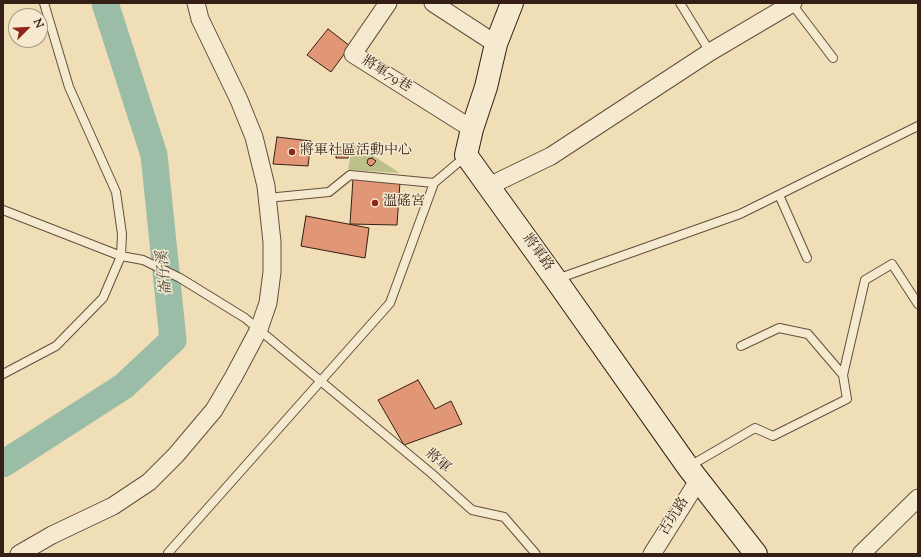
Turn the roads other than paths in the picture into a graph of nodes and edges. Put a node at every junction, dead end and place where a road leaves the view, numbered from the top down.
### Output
1 (44, 3) edge
2 (196, 3) edge
3 (388, 3) edge
4 (433, 3) edge
5 (512, 3) edge
6 (680, 3) edge
7 (793, 3) edge
8 (496, 44) junction
9 (710, 52) junction
10 (833, 58) dead end
11 (918, 126) edge
12 (472, 129) junction
13 (466, 155) junction
14 (434, 183) junction
15 (489, 186) junction
16 (779, 195) junction
17 (267, 198) junction
18 (3, 210) edge
19 (121, 256) junction
20 (808, 258) dead end
21 (556, 280) junction
22 (918, 304) edge
23 (259, 329) junction
24 (741, 346) dead end
25 (3, 374) edge
26 (843, 375) junction
27 (322, 382) junction
28 (693, 474) junction
29 (918, 498) edge
30 (19, 554) edge
31 (170, 554) edge
32 (536, 554) edge
33 (652, 554) edge
34 (756, 554) edge
35 (861, 554) edge

1 - 19 lane
2 - 17 street
3 - 12 street, 將軍79巷
4 - 8 street
5 - 8 main road
6 - 9 lane
7 - 9 street
7 - 10 lane
8 - 12 main road
9 - 15 street
11 - 16 lane
12 - 13 main road
13 - 14 lane
13 - 15 main road, 將軍路
14 - 17 lane
14 - 27 lane
15 - 21 main road, 將軍路
16 - 20 lane
16 - 21 lane
17 - 23 street
18 - 19 lane, 將軍
19 - 23 lane, 將軍
19 - 25 lane
21 - 28 main road, 將軍路
22 - 26 lane
23 - 27 lane, 將軍
23 - 30 street
24 - 26 lane
26 - 28 lane
27 - 31 lane
27 - 32 lane, 將軍
28 - 33 street, 古坑路
28 - 34 main road, 將軍路
29 - 35 street

